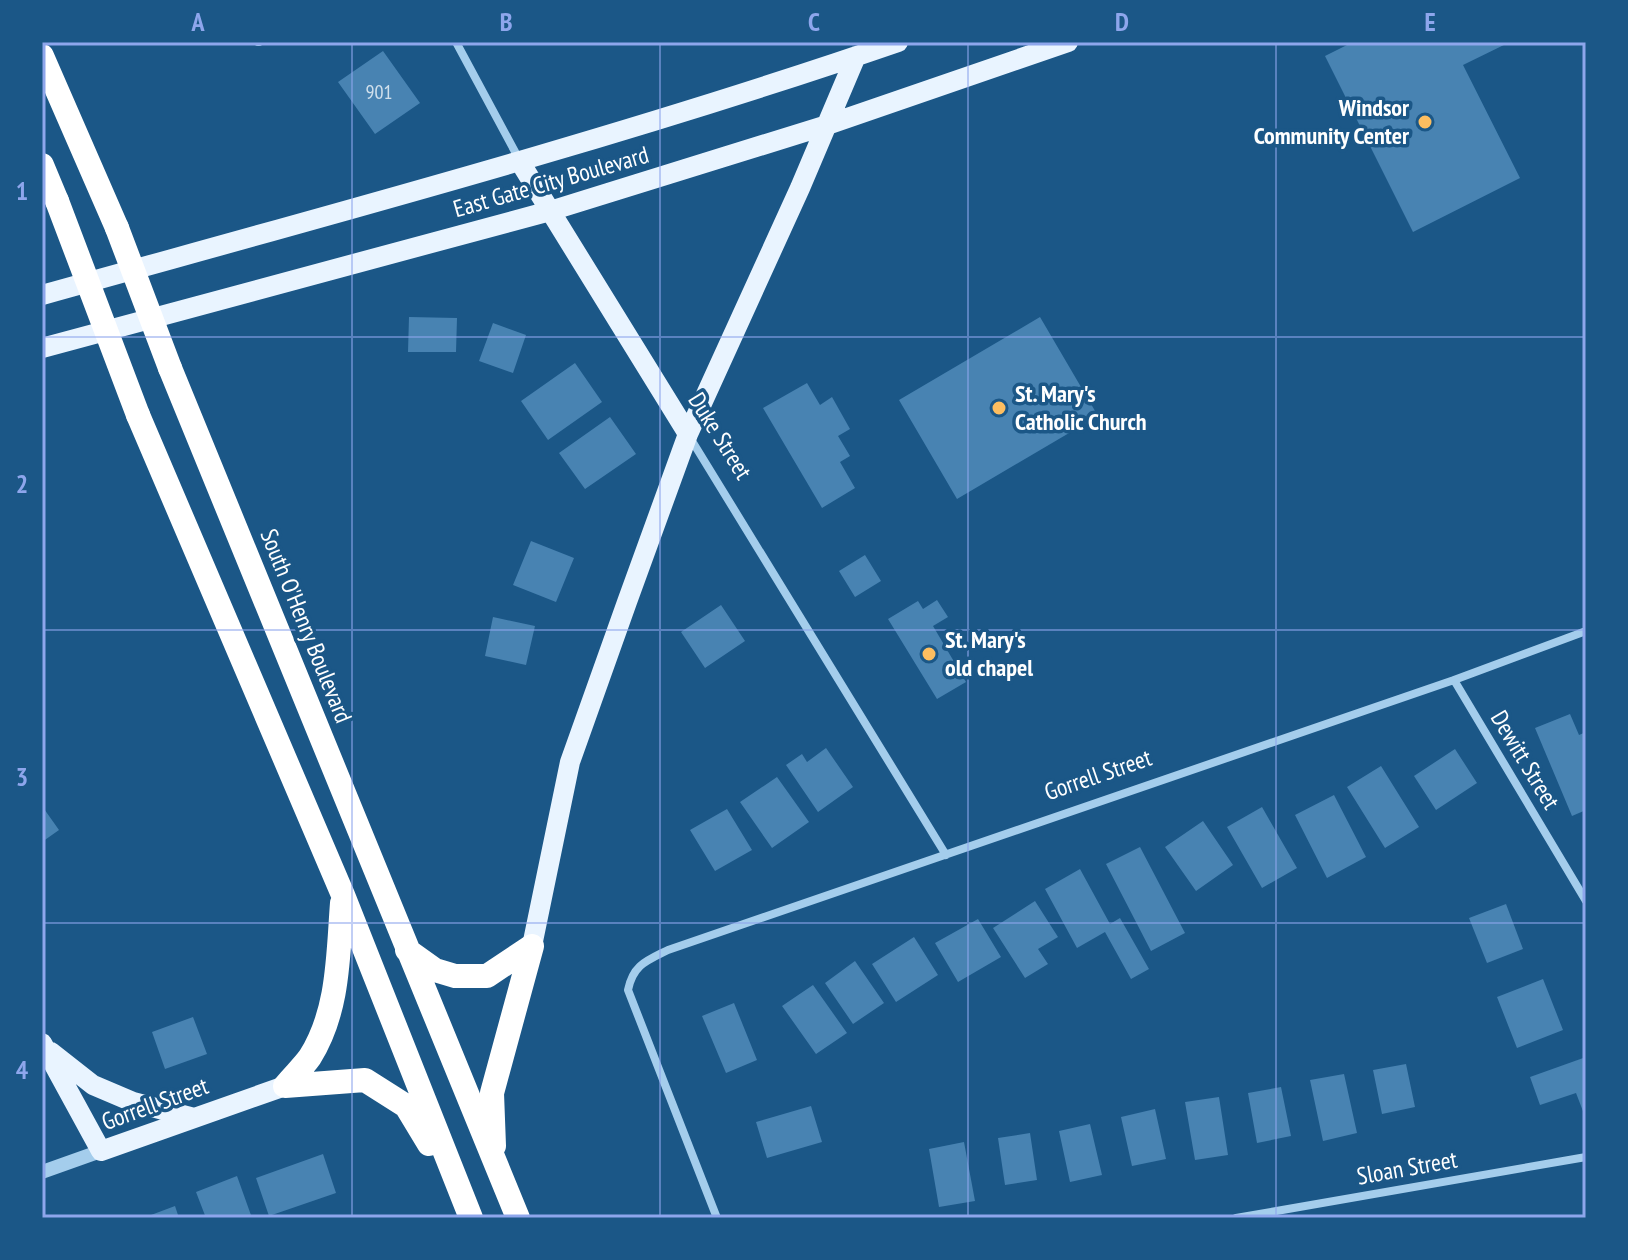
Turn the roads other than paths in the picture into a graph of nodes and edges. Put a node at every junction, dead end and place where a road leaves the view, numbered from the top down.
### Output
1 (456, 42) edge
2 (898, 42) edge
3 (1068, 42) edge
4 (42, 56) edge
5 (856, 56) junction
6 (827, 125) junction
7 (520, 162) junction
8 (42, 165) edge
9 (550, 211) junction
10 (42, 295) edge
11 (42, 348) edge
12 (688, 434) junction
13 (1586, 631) edge
14 (1454, 680) junction
15 (946, 855) junction
16 (343, 895) junction
17 (1586, 901) edge
18 (532, 946) junction
19 (407, 950) junction
20 (43, 1044) edge
21 (285, 1086) junction
22 (194, 1118) junction
23 (101, 1151) junction
24 (1586, 1157) edge
25 (495, 1165) junction
26 (42, 1172) edge
27 (468, 1210) edge
28 (518, 1218) edge
29 (717, 1218) edge
30 (1236, 1218) edge

1 - 7 street, Duke Street
2 - 5 main road, East Gate City Boulevard
3 - 6 main road, East Gate City Boulevard
4 - 19 highway, South O'Henry Boulevard, bridge
5 - 6 main road
5 - 7 main road, East Gate City Boulevard
6 - 9 main road, East Gate City Boulevard
6 - 12 main road
7 - 9 main road, Duke Street
7 - 10 main road, East Gate City Boulevard
8 - 16 highway, bridge
9 - 11 main road, East Gate City Boulevard
9 - 12 main road, Duke Street
12 - 15 street, Duke Street
12 - 18 main road
13 - 14 street, Gorrell Street
14 - 15 street, Gorrell Street
14 - 17 street, Dewitt Street
15 - 29 street, Gorrell Street
16 - 21 highway
16 - 27 highway
18 - 19 highway
18 - 25 highway
19 - 25 highway, South O'Henry Boulevard
20 - 22 main road
20 - 23 main road
21 - 22 main road, Gorrell Street
21 - 27 highway
22 - 23 main road, Gorrell Street
23 - 26 street, Gorrell Street
24 - 30 street, Sloan Street
25 - 28 highway, South O'Henry Boulevard

